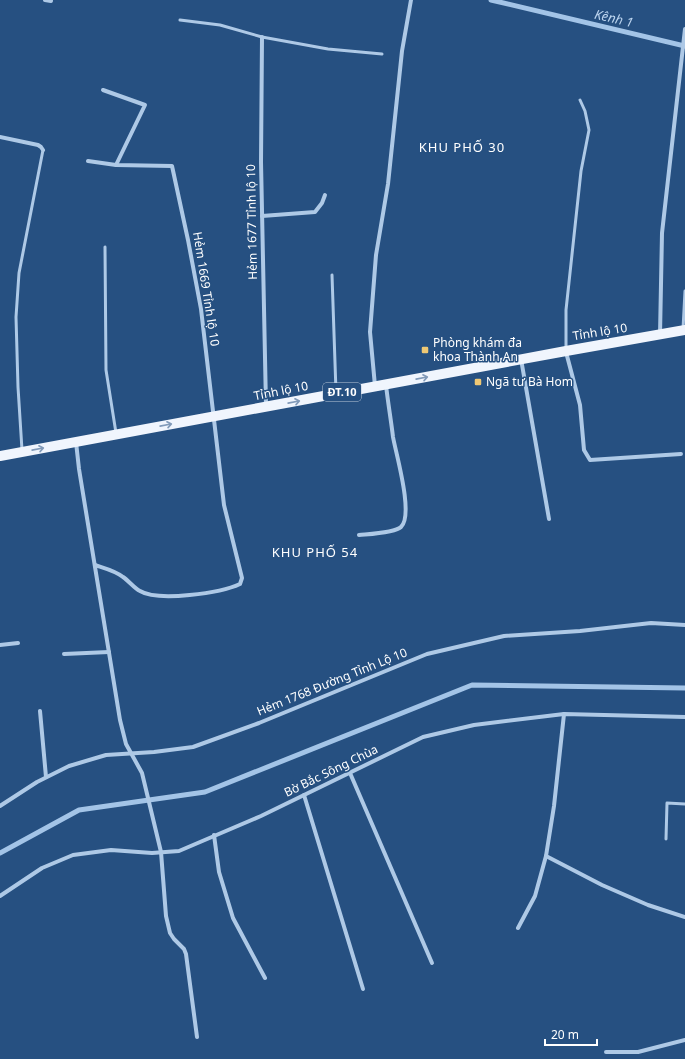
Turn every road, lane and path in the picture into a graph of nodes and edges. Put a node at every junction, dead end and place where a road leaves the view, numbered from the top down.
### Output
1 (45, 0) edge
2 (411, 0) edge
3 (51, 1) dead end
4 (180, 20) dead end
5 (685, 29) edge
6 (262, 37) junction
7 (382, 54) dead end
8 (103, 90) dead end
9 (580, 100) dead end
10 (0, 137) edge
11 (42, 150) joint
12 (88, 161) dead end
13 (116, 165) junction
14 (324, 195) dead end
15 (262, 216) junction
16 (105, 248) dead end
17 (332, 275) dead end
18 (685, 291) edge
19 (684, 331) edge
20 (660, 335) junction
21 (566, 351) junction
22 (521, 359) junction
23 (381, 385) junction
24 (336, 394) junction
25 (266, 407) junction
26 (214, 416) junction
27 (116, 434) junction
28 (76, 442) junction
29 (22, 452) junction
30 (681, 454) dead end
31 (0, 456) edge
32 (549, 519) dead end
33 (359, 535) dead end
34 (95, 564) junction
35 (685, 625) edge
36 (18, 643) dead end
37 (0, 645) edge
38 (109, 652) junction
39 (64, 654) dead end
40 (40, 711) dead end
41 (564, 714) junction
42 (685, 717) edge
43 (132, 754) junction
44 (350, 774) junction
45 (46, 777) junction
46 (304, 795) junction
47 (685, 804) edge
48 (0, 806) edge
49 (214, 835) junction
50 (666, 839) dead end
51 (161, 852) junction
52 (546, 856) junction
53 (0, 896) edge
54 (685, 918) edge
55 (518, 928) dead end
56 (432, 963) dead end
57 (265, 978) dead end
58 (363, 989) dead end
59 (197, 1037) dead end
60 (685, 1040) edge
61 (606, 1052) dead end

1 - 3 street
2 - 23 street
4 - 6 lane
5 - 20 street
6 - 7 lane
6 - 15 street, Hẻm 1677 Tỉnh lộ 10
8 - 13 street
9 - 21 lane
10 - 11 street
11 - 29 lane
12 - 13 street
13 - 26 street, Hẻm 1669 Tỉnh lộ 10
14 - 15 street
15 - 25 street, Hẻm 1677 Tỉnh lộ 10
16 - 27 lane
17 - 24 lane
18 - 19 lane
19 - 20 main road, Tỉnh lộ 10 / ĐT.10
20 - 21 main road, Tỉnh lộ 10 / ĐT.10
21 - 22 main road, Tỉnh lộ 10 / ĐT.10
21 - 30 street
23 -> 22 main road, Tỉnh lộ 10 / ĐT.10
22 - 32 street
23 - 24 main road, Tỉnh lộ 10 / ĐT.10
23 - 33 street
25 -> 24 main road, Tỉnh lộ 10 / ĐT.10
25 - 26 main road, Tỉnh lộ 10 / ĐT.10
27 -> 26 main road, Tỉnh lộ 10 / ĐT.10
26 - 34 street, Hẻm 1669 Tỉnh lộ 10
27 - 28 main road, Tỉnh lộ 10 / ĐT.10
29 -> 28 main road, Tỉnh lộ 10 / ĐT.10
28 - 34 street
29 - 31 main road, Tỉnh lộ 10 / ĐT.10
34 - 38 street
35 - 43 street, Hẻm 1768 Đường Tỉnh Lộ 10
36 - 37 street
38 - 39 street
38 - 43 street
40 - 45 street
41 - 42 street, Bờ Bắc Sông Chùa
41 - 44 street, Bờ Bắc Sông Chùa
41 - 52 street
43 - 45 street, Hẻm 1768 Đường Tỉnh Lộ 10
43 - 51 street
44 - 46 street, Bờ Bắc Sông Chùa
44 - 56 street
45 - 48 street, Hẻm 1768 Đường Tỉnh Lộ 10
46 - 49 street, Bờ Bắc Sông Chùa
46 - 58 street
47 - 50 lane
49 - 51 street, Bờ Bắc Sông Chùa
49 - 57 street
51 - 53 street, Bờ Bắc Sông Chùa
51 - 59 street
52 - 54 street
52 - 55 street
60 - 61 street

